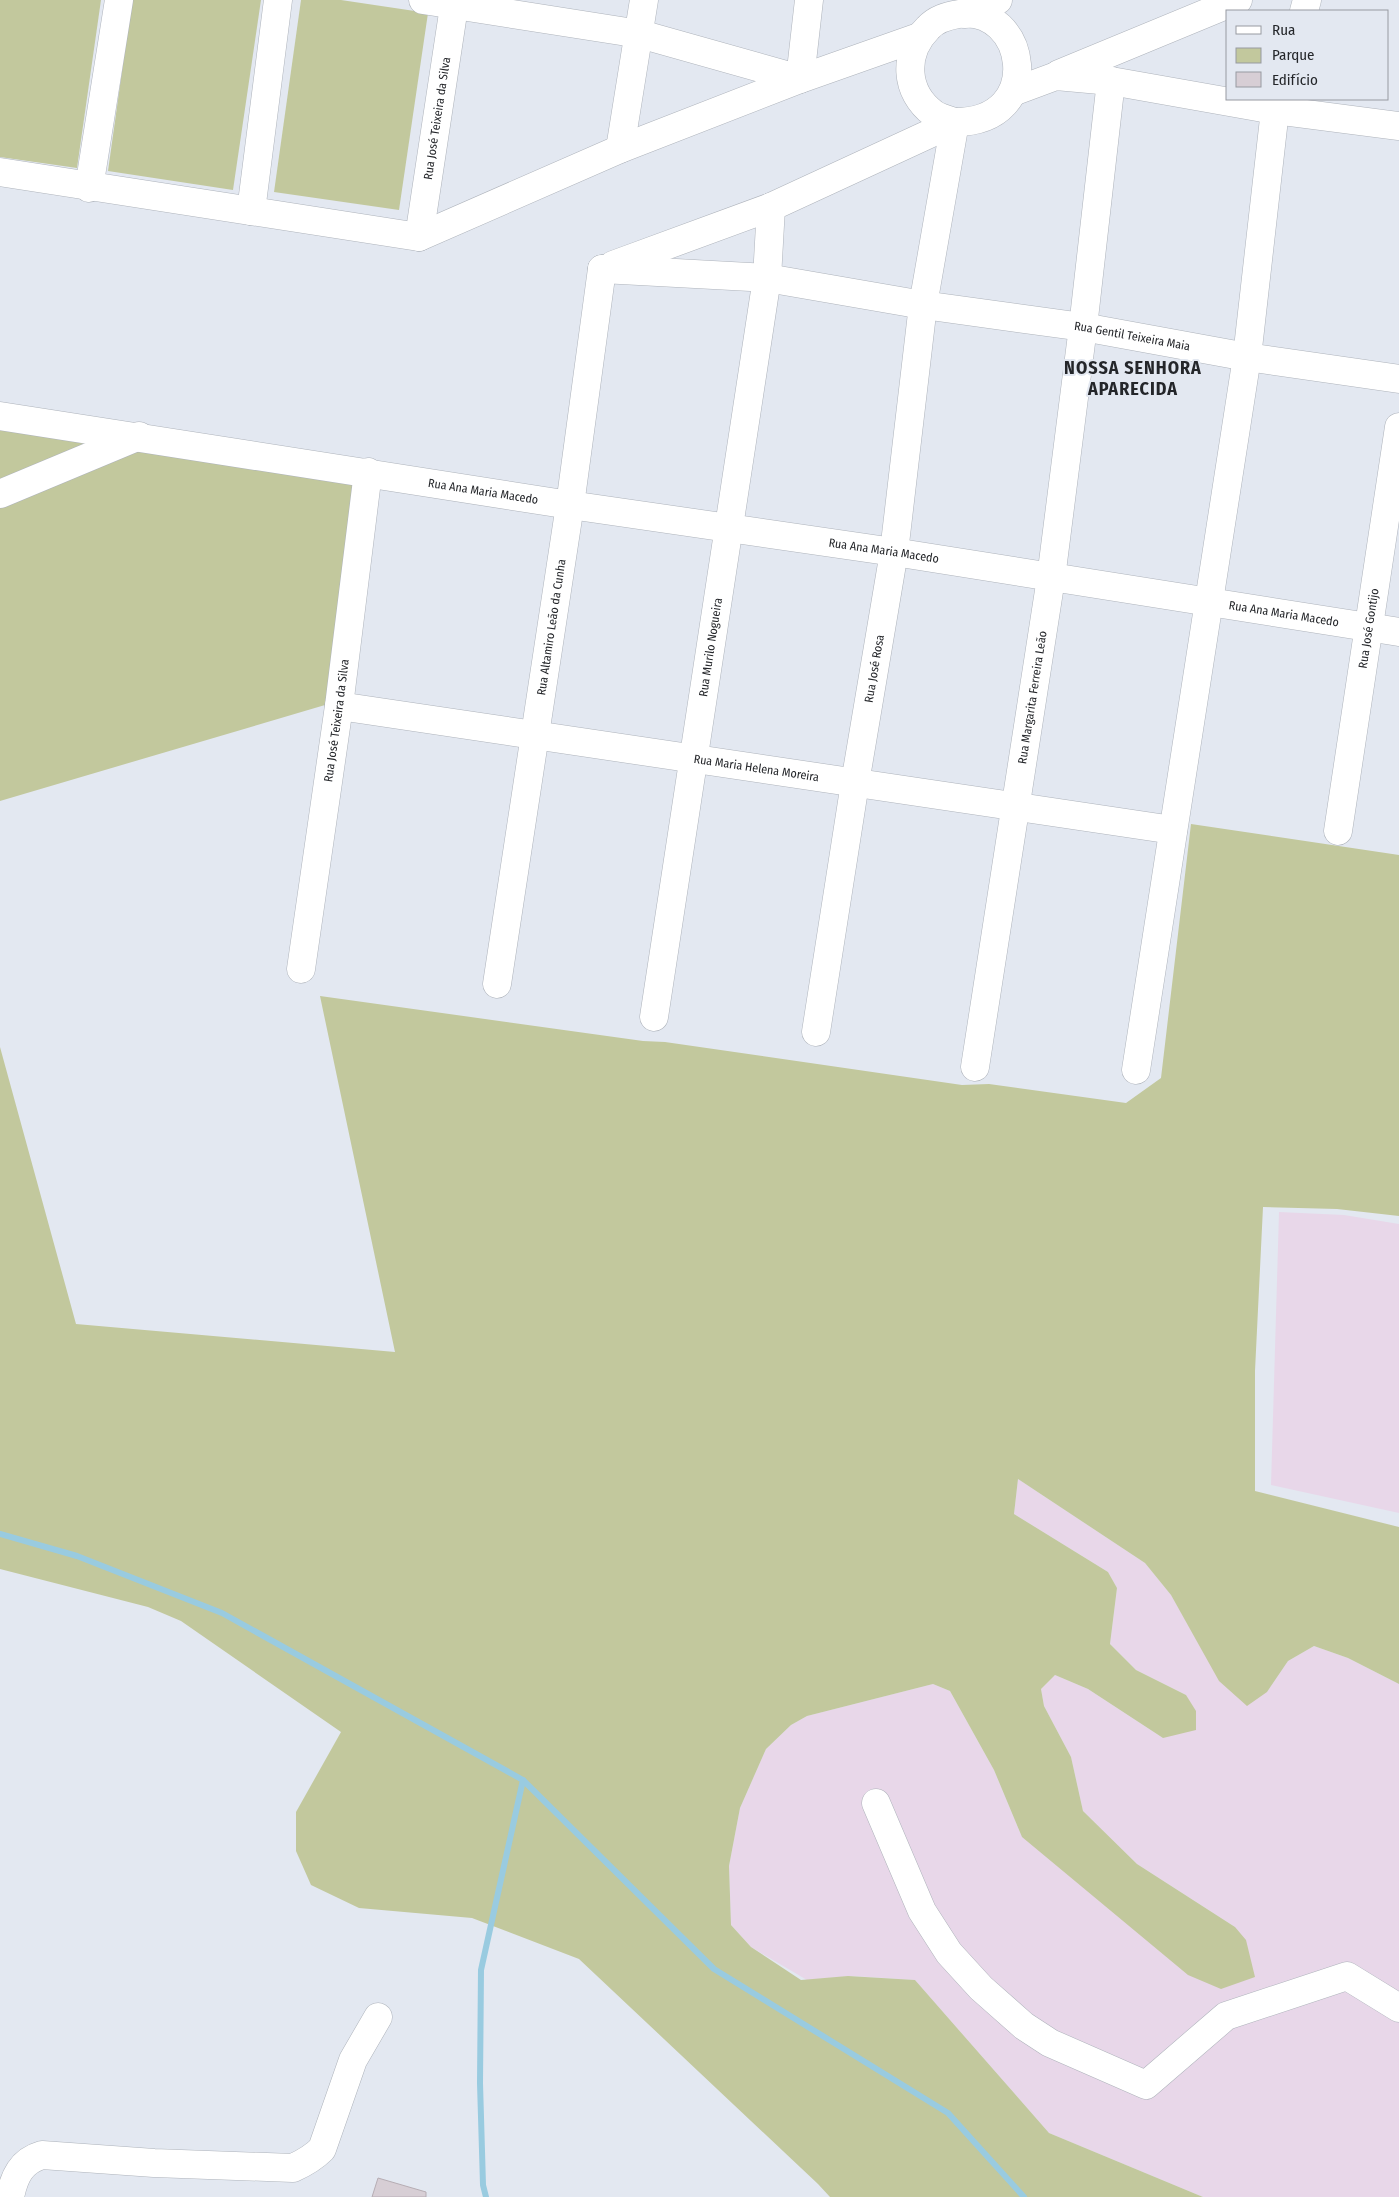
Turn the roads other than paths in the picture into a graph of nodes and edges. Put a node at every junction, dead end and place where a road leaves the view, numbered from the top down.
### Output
1 (119, 0) edge
2 (278, 0) edge
3 (423, 0) edge
4 (644, 0) edge
5 (809, 0) edge
6 (998, 0) edge
7 (1238, 0) edge
8 (455, 2) edge
9 (966, 7) edge
10 (640, 34) junction
11 (919, 37) junction
12 (1056, 76) junction
13 (800, 79) junction
14 (1110, 81) junction
15 (1013, 92) junction
16 (1226, 98) edge
17 (1242, 100) edge
18 (1277, 105) edge
19 (955, 122) junction
20 (1399, 126) edge
21 (620, 149) junction
22 (0, 172) edge
23 (89, 188) junction
24 (771, 207) junction
25 (251, 211) junction
26 (419, 237) junction
27 (602, 269) junction
28 (767, 278) junction
29 (923, 305) junction
30 (1083, 327) junction
31 (1247, 357) junction
32 (1399, 379) edge
33 (0, 416) edge
34 (1399, 427) edge
35 (140, 436) junction
36 (368, 472) junction
37 (0, 494) edge
38 (570, 505) junction
39 (730, 528) junction
40 (894, 552) junction
41 (1051, 578) junction
42 (1209, 602) junction
43 (1369, 627) junction
44 (1399, 632) edge
45 (340, 706) junction
46 (536, 734) junction
47 (694, 757) junction
48 (854, 783) junction
49 (1016, 806) junction
50 (1173, 830) junction
51 (1338, 830) dead end
52 (301, 969) dead end
53 (496, 984) dead end
54 (654, 1017) dead end
55 (816, 1032) dead end
56 (975, 1067) dead end
57 (1136, 1070) dead end
58 (876, 1803) dead end
59 (1399, 2008) edge
60 (378, 2017) dead end
61 (10, 2197) edge

1 - 23 street
2 - 25 street
3 - 8 street
4 - 10 street
5 - 13 street
6 - 9 street
7 - 12 street
8 - 10 street
8 - 26 street, Rua José Teixeira da Silva
9 - 11 street
9 - 15 street
10 - 13 street
10 - 21 street
11 - 13 street
11 - 19 street
12 - 14 street
12 - 15 street
13 - 21 street
14 - 16 street
14 - 30 street, Rua Margarita Ferreira Leão
15 - 19 street
17 - 18 street
18 - 20 street
18 - 31 street
19 - 24 street
19 - 29 street, Rua José Rosa
21 - 26 street
22 - 23 street
23 - 25 street
24 - 27 street
24 - 28 street, Rua Murilo Nogueira
25 - 26 street
27 - 28 street, Rua Gentil Teixeira Maia
27 - 38 street, Rua Altamiro Leão da Cunha
28 - 29 street, Rua Gentil Teixeira Maia
28 - 39 street, Rua Murilo Nogueira
29 - 30 street, Rua Gentil Teixeira Maia
29 - 40 street, Rua José Rosa
30 - 31 street, Rua Gentil Teixeira Maia
30 - 41 street, Rua Margarita Ferreira Leão
31 - 32 street, Rua Gentil Teixeira Maia
31 - 42 street
33 - 35 street, Rua Ana Maria Macedo
34 - 43 street, Rua José Gontijo
35 - 36 street, Rua Ana Maria Macedo
35 - 37 street
36 - 38 street, Rua Ana Maria Macedo
36 - 45 street, Rua José Teixeira da Silva
38 - 39 street, Rua Ana Maria Macedo
38 - 46 street, Rua Altamiro Leão da Cunha
39 - 40 street, Rua Ana Maria Macedo
39 - 47 street, Rua Murilo Nogueira
40 - 41 street, Rua Ana Maria Macedo
40 - 48 street, Rua José Rosa
41 - 42 street, Rua Ana Maria Macedo
41 - 49 street, Rua Margarita Ferreira Leão
42 - 43 street, Rua Ana Maria Macedo
42 - 50 street
43 - 44 street, Rua Ana Maria Macedo
43 - 51 street, Rua José Gontijo
45 - 46 street, Rua Maria Helena Moreira
45 - 52 street, Rua José Teixeira da Silva
46 - 47 street, Rua Maria Helena Moreira
46 - 53 street, Rua Altamiro Leão da Cunha
47 - 48 street, Rua Maria Helena Moreira
47 - 54 street, Rua Murilo Nogueira
48 - 49 street, Rua Maria Helena Moreira
48 - 55 street, Rua José Rosa
49 - 50 street, Rua Maria Helena Moreira
49 - 56 street, Rua Margarita Ferreira Leão
50 - 57 street
58 - 59 street
60 - 61 street

